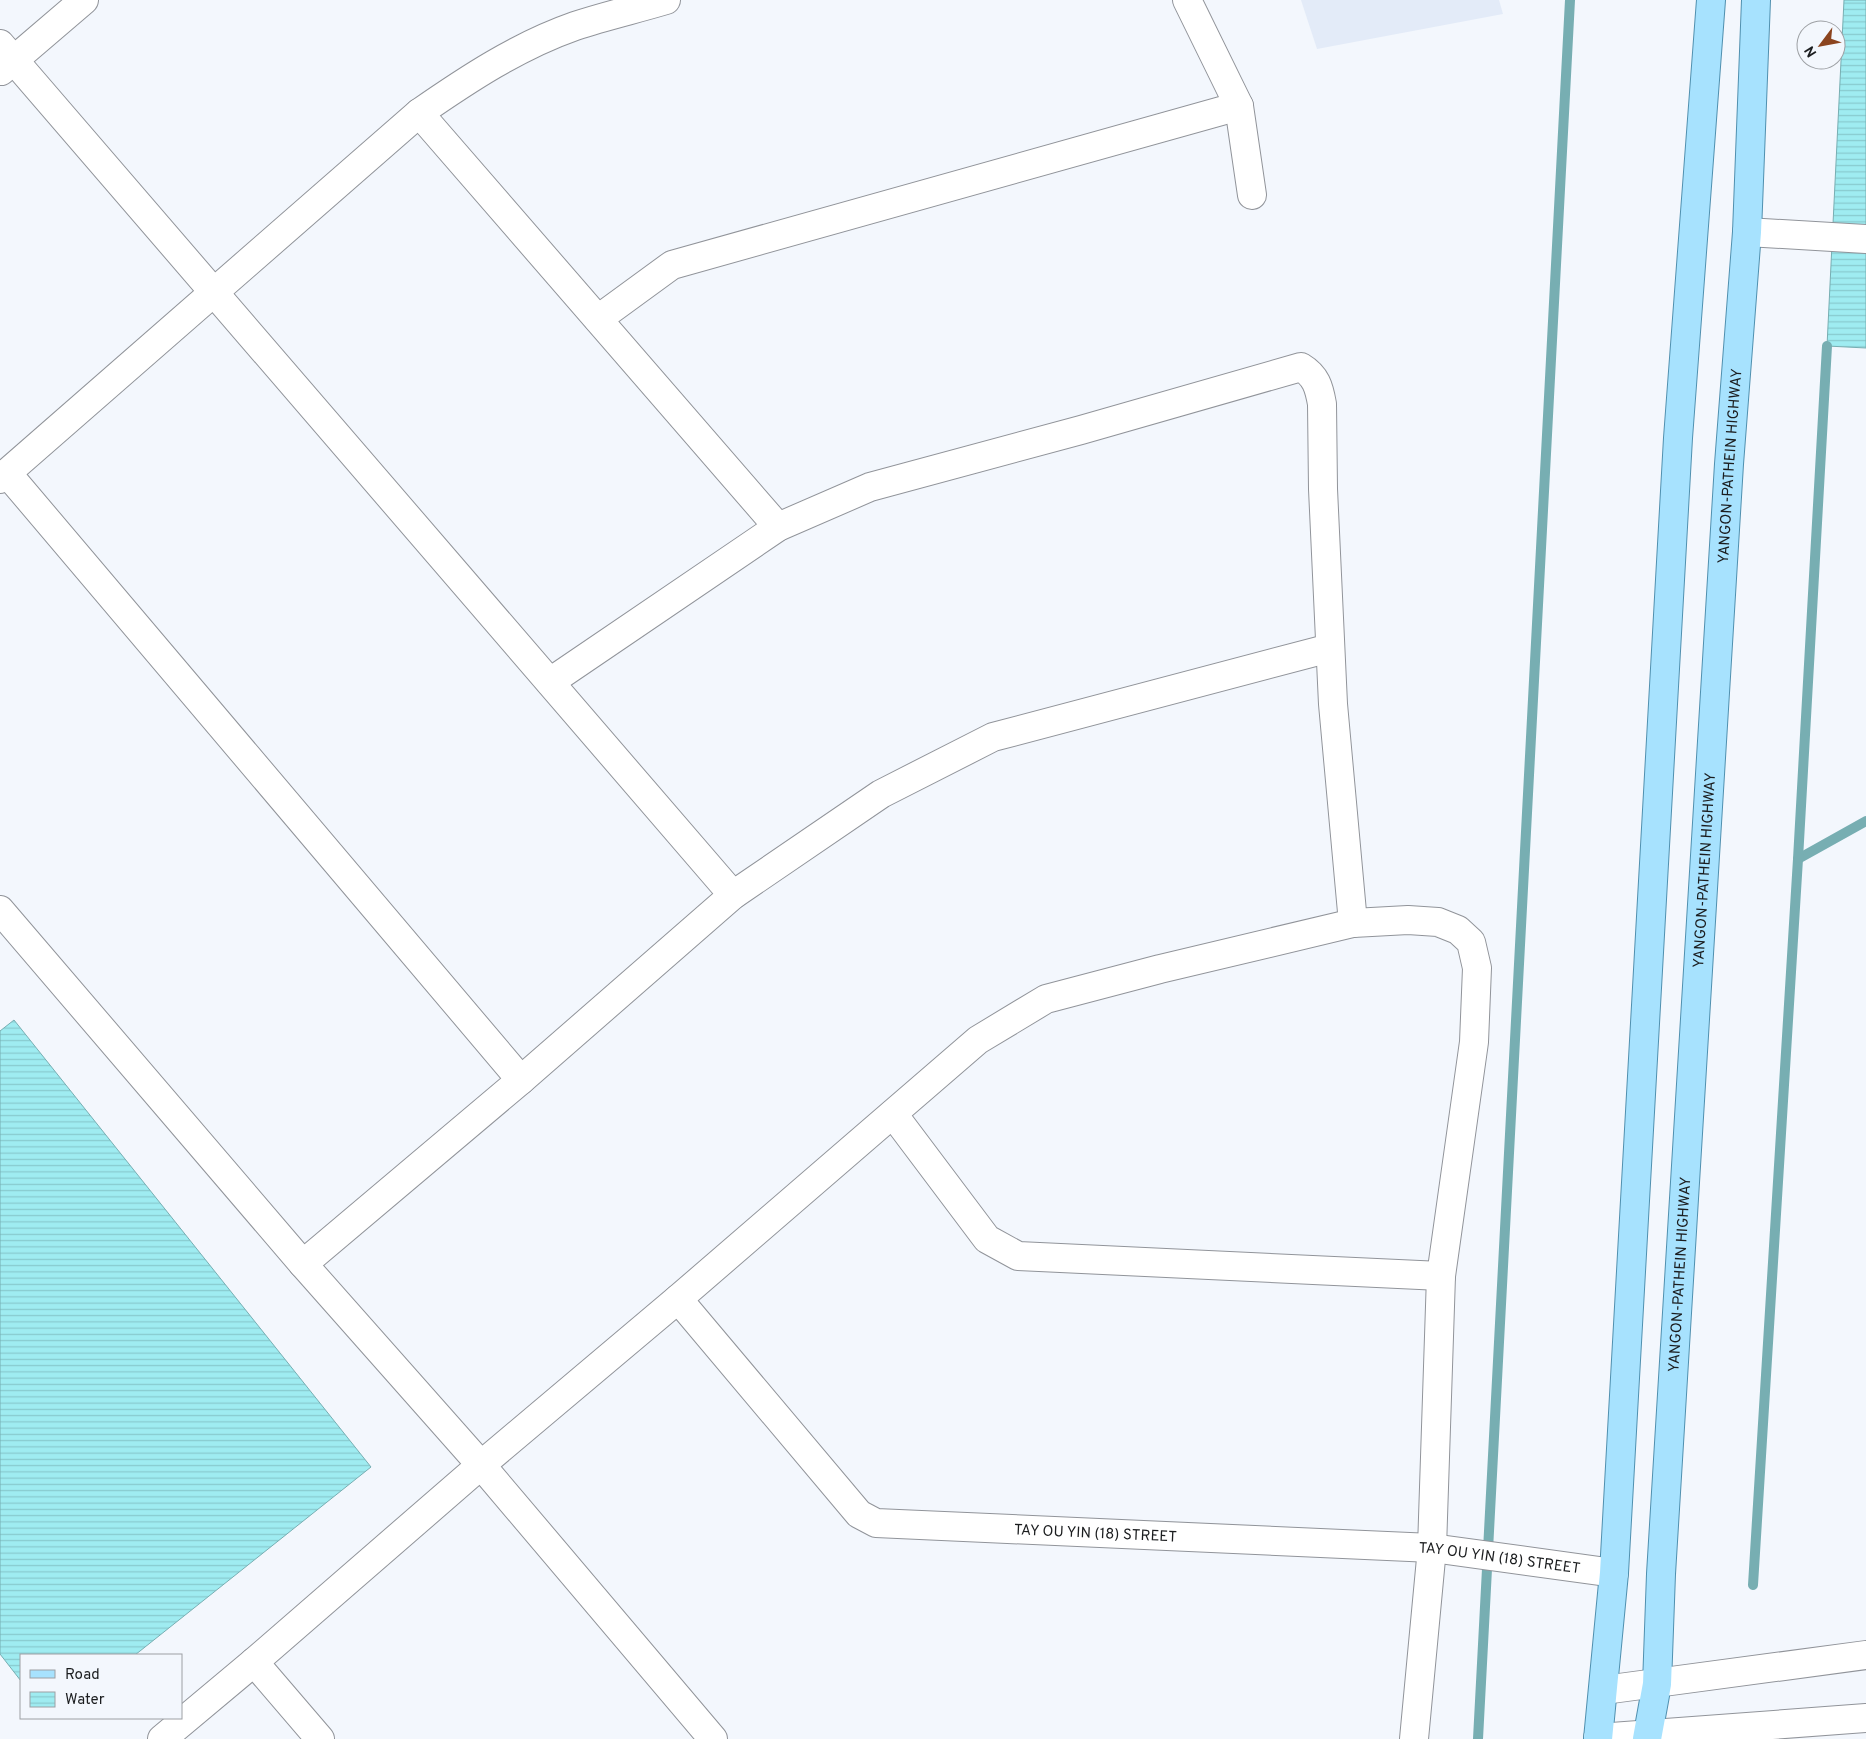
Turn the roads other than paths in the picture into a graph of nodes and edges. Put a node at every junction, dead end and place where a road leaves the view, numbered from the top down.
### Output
1 (84, 0) edge
2 (666, 0) edge
3 (1186, 0) edge
4 (1711, 0) edge
5 (1756, 0) edge
6 (5, 58) edge
7 (1238, 106) junction
8 (419, 113) junction
9 (1252, 194) dead end
10 (1747, 232) junction
11 (1866, 239) edge
12 (214, 292) junction
13 (598, 319) junction
14 (4, 476) edge
15 (778, 527) junction
16 (1330, 648) junction
17 (550, 682) junction
18 (733, 895) junction
19 (0, 910) edge
20 (1353, 923) junction
21 (521, 1080) junction
22 (894, 1114) junction
23 (302, 1264) junction
24 (1441, 1276) junction
25 (678, 1299) junction
26 (481, 1465) junction
27 (1432, 1548) junction
28 (1614, 1573) junction
29 (1866, 1655) edge
30 (254, 1662) junction
31 (1657, 1684) junction
32 (1604, 1690) junction
33 (1866, 1718) edge
34 (1647, 1737) edge
35 (162, 1739) edge
36 (320, 1739) edge
37 (714, 1739) edge
38 (1414, 1739) edge
39 (1598, 1739) edge

1 - 6 street
2 - 8 street
3 - 7 street
4 - 28 main road
5 - 10 main road, YANGON-PATHEIN HIGHWAY
6 - 12 street
7 - 9 street
7 - 13 street
8 - 12 street
8 - 13 street
10 - 11 street
10 - 31 main road, YANGON-PATHEIN HIGHWAY
12 - 14 street
12 - 17 street
13 - 15 street
14 - 21 street
15 - 16 street
15 - 17 street
16 - 18 street
16 - 20 street
17 - 18 street
18 - 21 street
19 - 23 street
20 - 22 street
20 - 24 street
21 - 23 street
22 - 24 street
22 - 25 street
23 - 26 street
24 - 27 street
25 - 26 street
25 - 27 street, TAY OU YIN (18) STREET
26 - 30 street
26 - 37 street
27 - 28 street, TAY OU YIN (18) STREET
27 - 38 street
28 - 32 main road
29 - 31 street
30 - 35 street
30 - 36 street
31 - 32 street
31 - 34 main road, YANGON-PATHEIN HIGHWAY
32 - 39 main road
33 - 34 street
34 - 39 street

